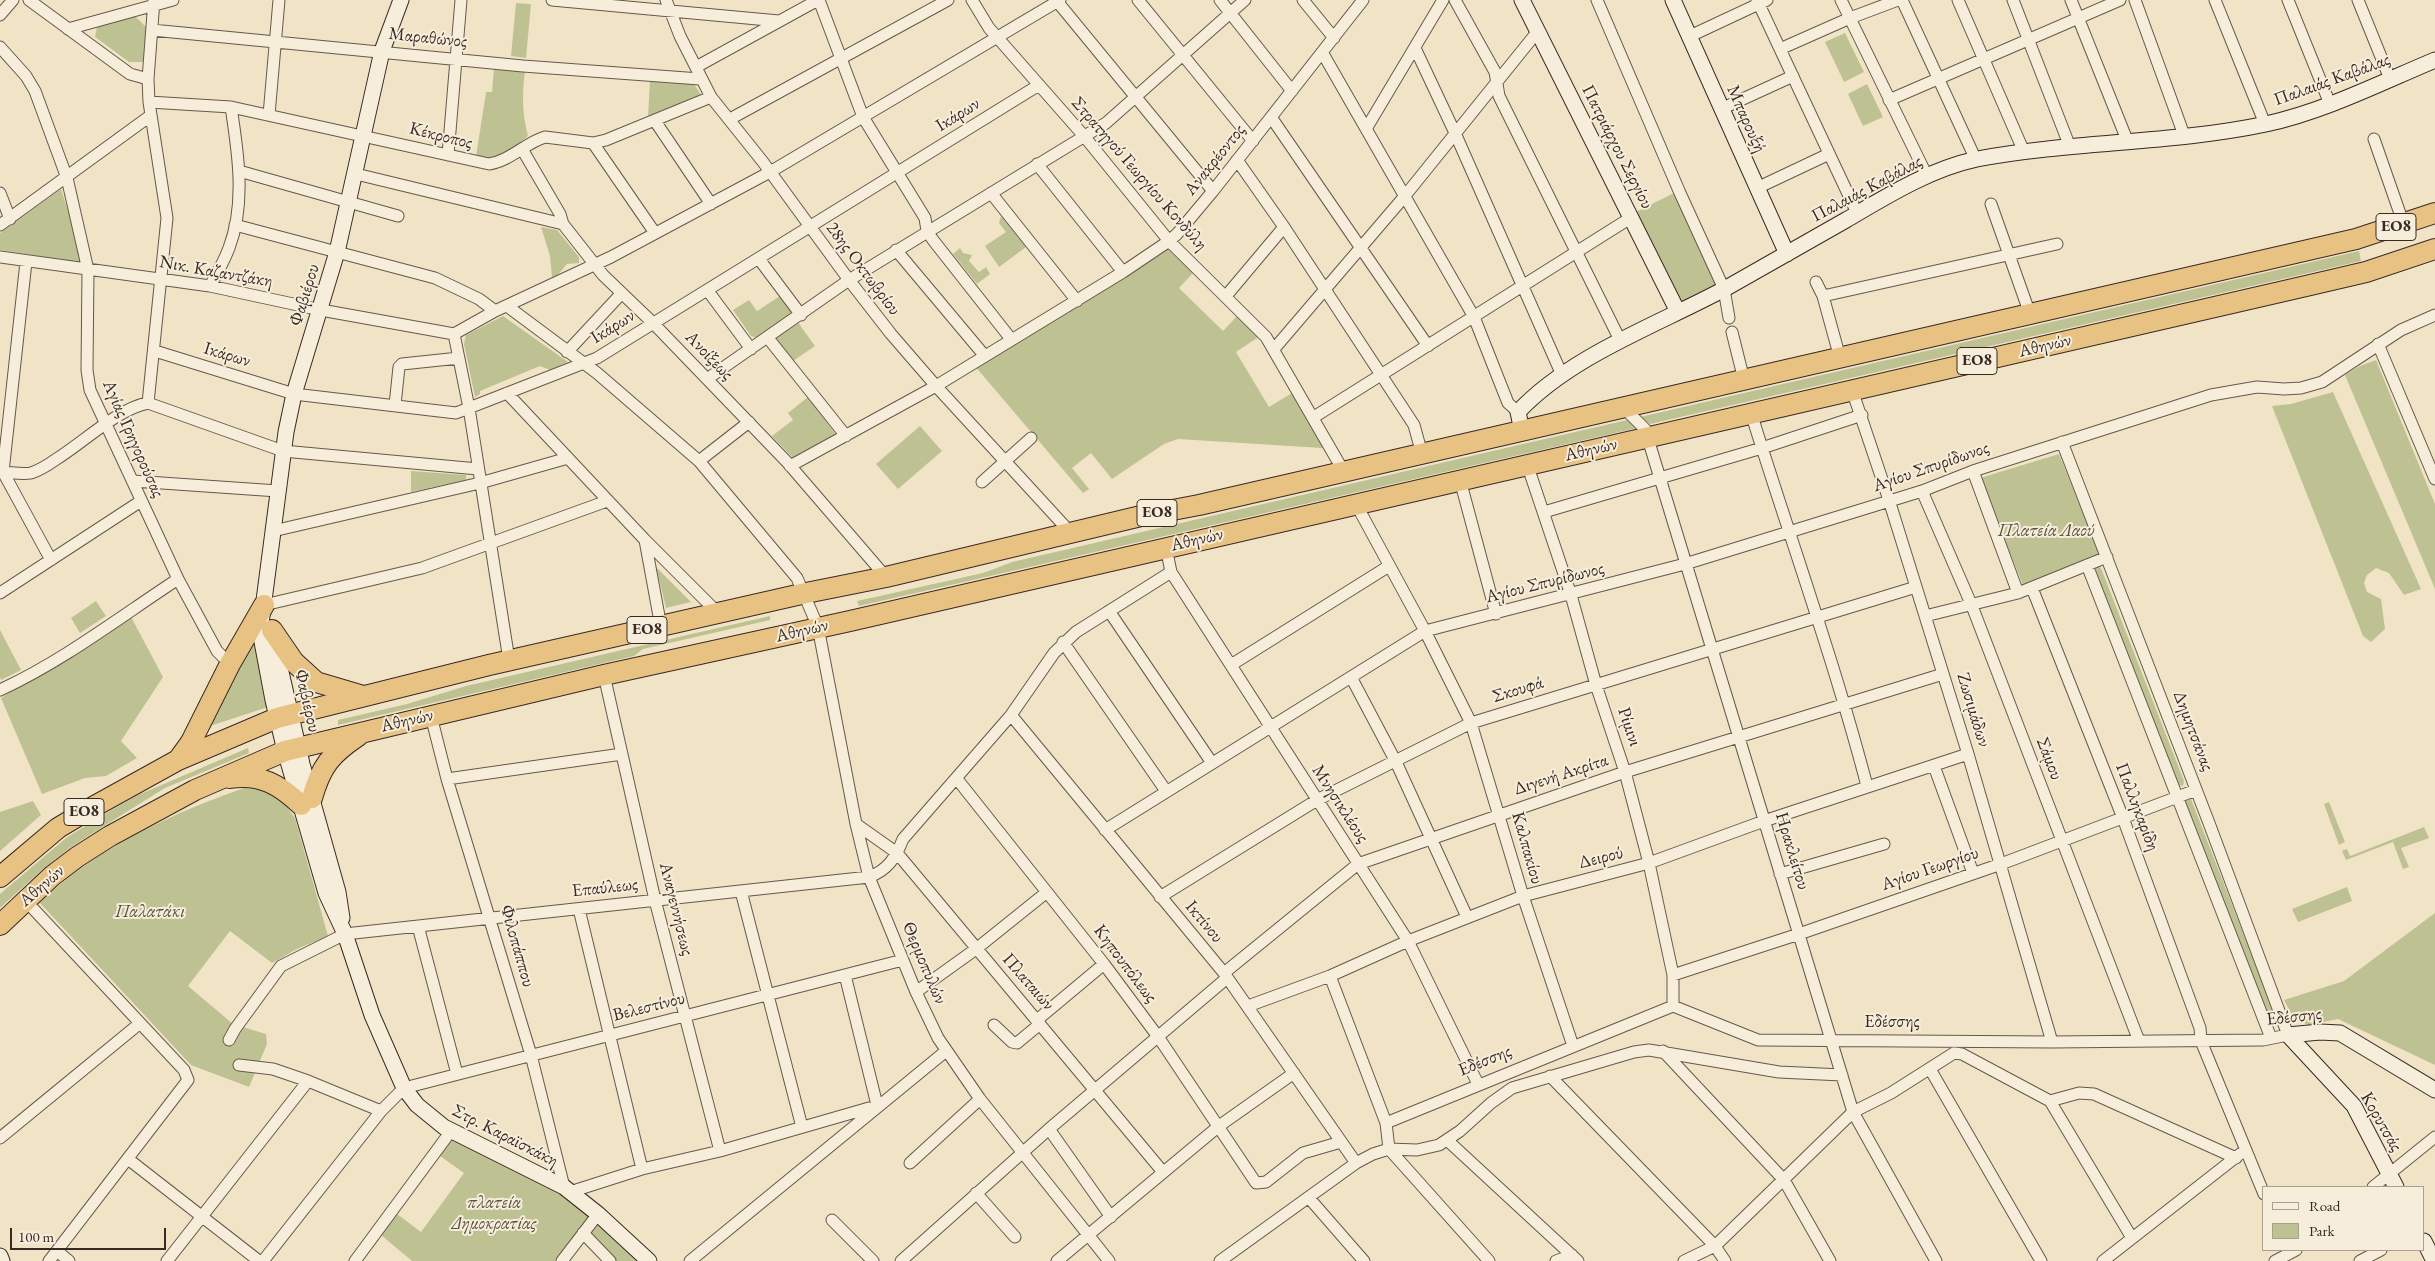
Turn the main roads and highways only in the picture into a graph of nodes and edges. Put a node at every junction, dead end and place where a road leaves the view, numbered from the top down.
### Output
1 (2435, 213) edge
2 (2435, 249) edge
3 (264, 605) road end
4 (272, 630) road end
5 (362, 696) junction
6 (367, 730) junction
7 (178, 760) junction
8 (216, 780) junction
9 (0, 878) edge
10 (0, 925) edge

1 - 5 highway, Αθηνών / ΕΟ8
2 - 6 highway, Αθηνών / ΕΟ8
3 - 7 highway
4 - 5 highway
5 - 7 highway, Αθηνών / ΕΟ8
6 - 8 highway, Αθηνών / ΕΟ8
6 - 8 highway
7 - 9 highway, Αθηνών / ΕΟ8
8 - 10 highway, Αθηνών / ΕΟ8

